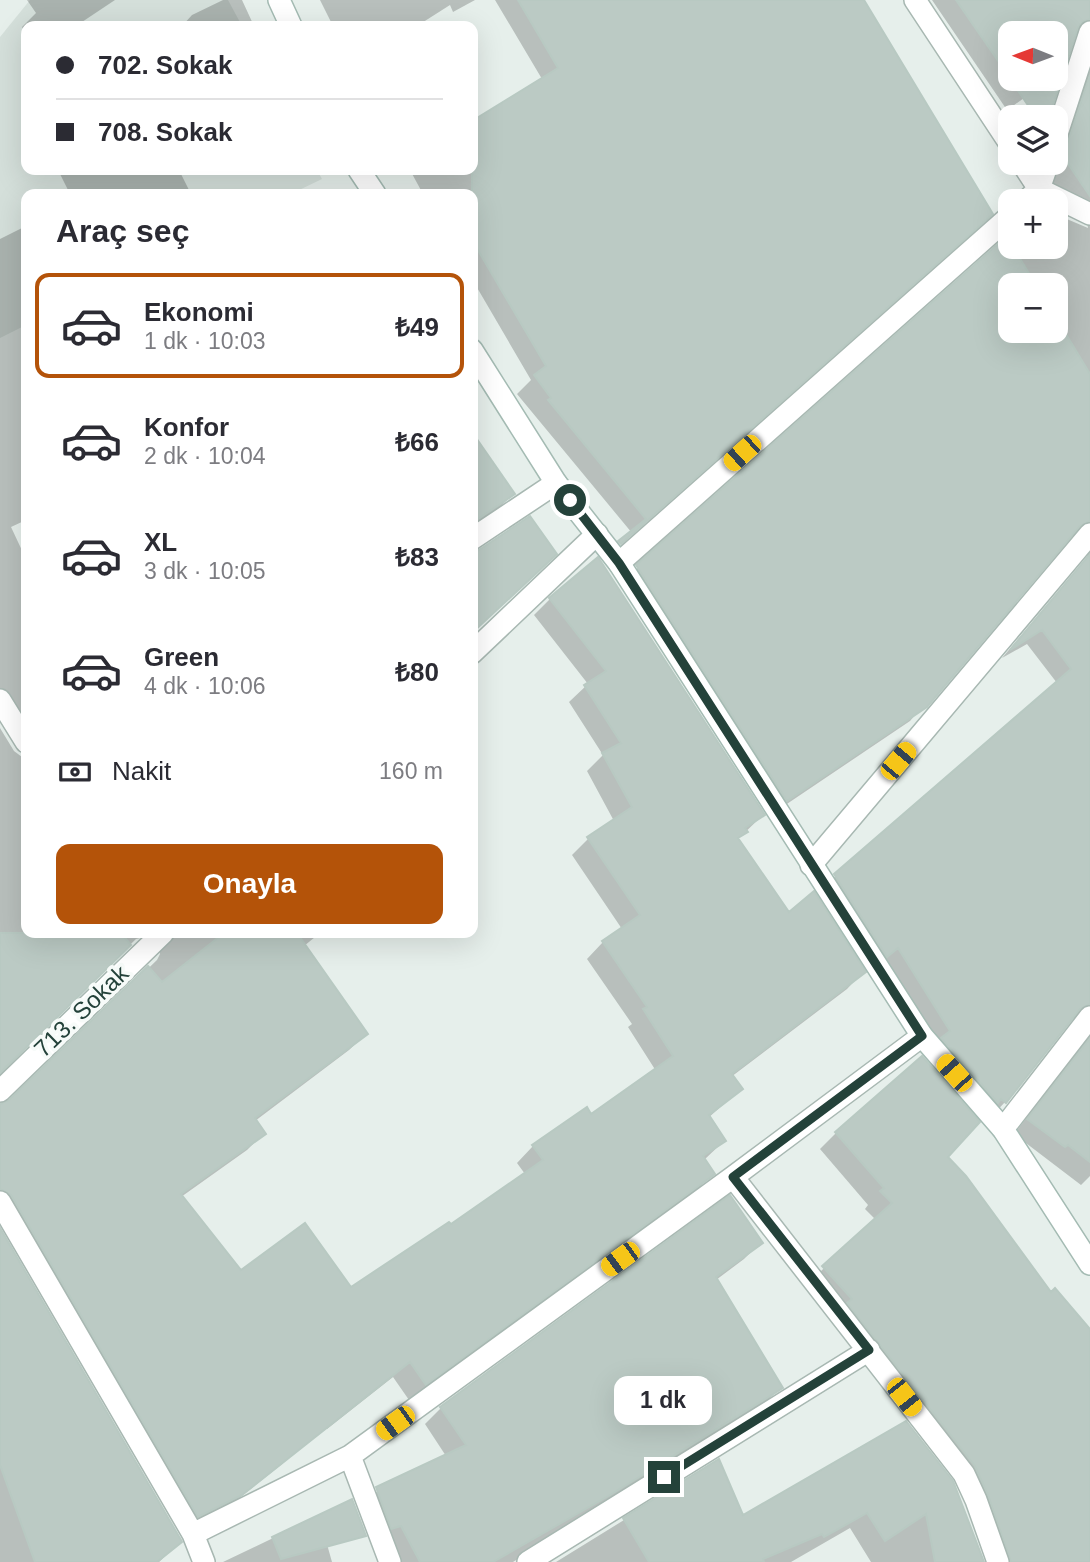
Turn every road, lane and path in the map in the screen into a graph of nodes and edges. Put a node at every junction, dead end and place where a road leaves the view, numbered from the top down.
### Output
1 (279, 0) edge
2 (915, 0) edge
3 (288, 21) edge
4 (1090, 32) edge
5 (1066, 105) edge
6 (998, 126) edge
7 (1068, 207) edge
8 (1090, 214) edge
9 (998, 227) edge
10 (478, 360) edge
11 (556, 483) junction
12 (597, 534) junction
13 (1090, 534) edge
14 (478, 536) edge
15 (619, 563) junction
16 (478, 647) edge
17 (0, 700) edge
18 (21, 734) edge
19 (811, 865) junction
20 (152, 938) edge
21 (1090, 1017) edge
22 (922, 1036) junction
23 (0, 1091) edge
24 (1003, 1129) junction
25 (733, 1177) junction
26 (0, 1202) edge
27 (1090, 1265) edge
28 (869, 1350) junction
29 (350, 1456) junction
30 (193, 1534) junction
31 (204, 1562) edge
32 (390, 1562) edge
33 (528, 1562) edge
34 (998, 1562) edge

1 - 3 street
2 - 6 street
4 - 5 street
7 - 8 street
9 - 15 street
10 - 11 street
11 - 12 street
11 - 14 street
12 - 15 street
12 - 16 street
13 - 19 street
15 - 19 street
17 - 18 street
19 - 22 street
20 - 23 street, 713. Sokak
21 - 24 street
22 - 24 street
22 - 25 street
24 - 27 street
25 - 28 street
25 - 29 street
26 - 30 street
28 - 33 street
28 - 34 street
29 - 30 street
29 - 32 street
30 - 31 street

